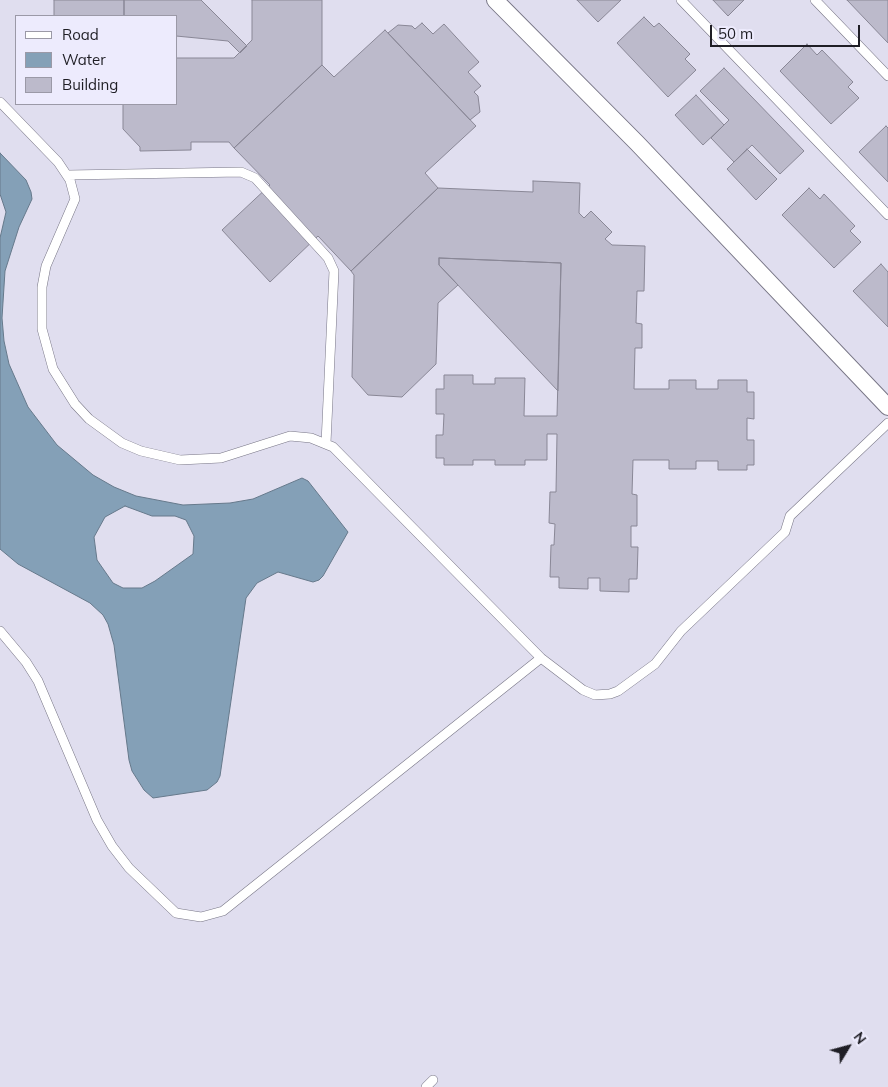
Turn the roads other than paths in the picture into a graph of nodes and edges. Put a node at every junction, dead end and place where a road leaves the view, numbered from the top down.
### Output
1 (495, 0) edge
2 (680, 0) edge
3 (815, 0) edge
4 (888, 76) edge
5 (0, 102) edge
6 (68, 175) junction
7 (888, 215) edge
8 (888, 407) edge
9 (888, 423) edge
10 (326, 443) junction
11 (0, 631) edge
12 (541, 658) junction
13 (432, 1080) dead end
14 (426, 1087) edge

1 - 8 street
2 - 7 lane
3 - 4 lane
5 - 6 lane
6 - 10 lane
6 - 10 lane
9 - 12 lane
10 - 12 lane
11 - 12 lane
13 - 14 lane

